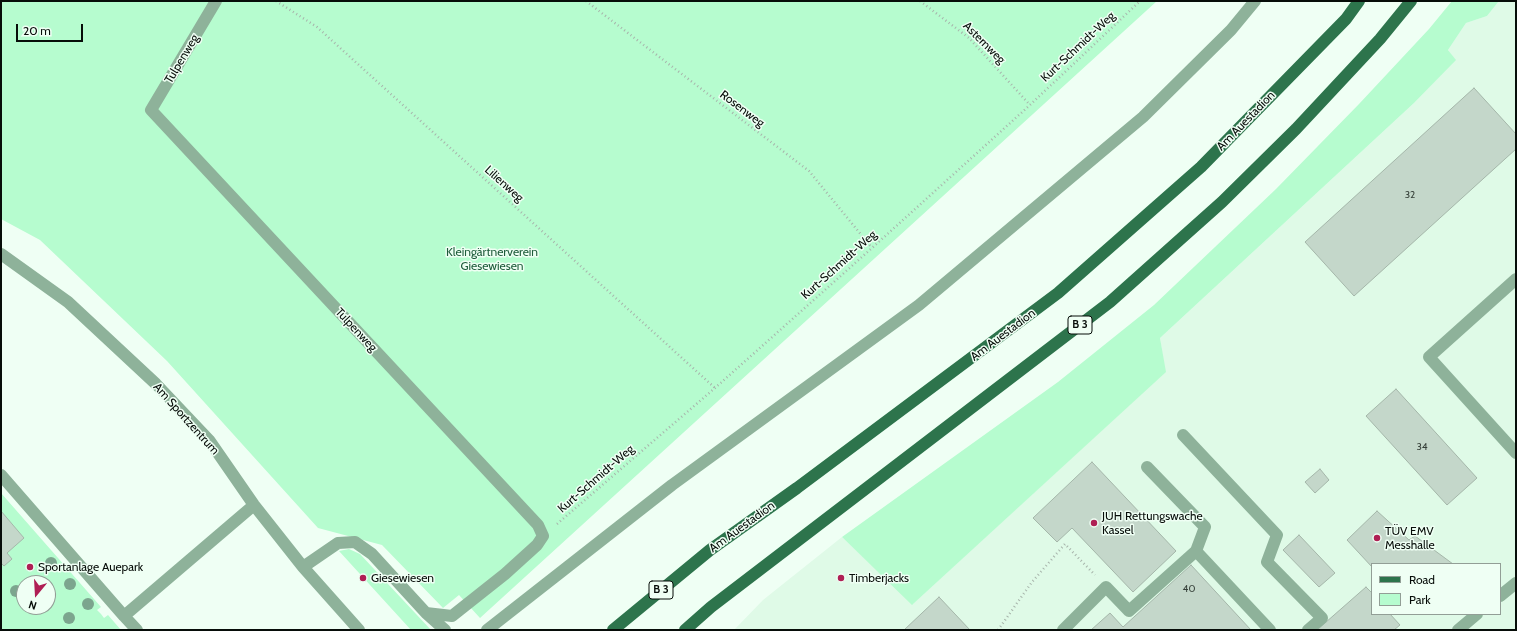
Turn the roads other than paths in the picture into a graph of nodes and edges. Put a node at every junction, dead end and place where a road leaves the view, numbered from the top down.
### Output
1 (216, 1) edge
2 (1255, 1) edge
3 (1359, 1) edge
4 (1411, 1) edge
5 (1, 254) edge
6 (1516, 279) edge
7 (1183, 435) dead end
8 (1516, 453) edge
9 (1147, 467) dead end
10 (1, 475) edge
11 (254, 505) junction
12 (1196, 551) junction
13 (303, 567) junction
14 (1516, 583) edge
15 (1501, 595) edge
16 (712, 607) junction
17 (426, 613) junction
18 (1476, 615) edge
19 (124, 616) junction
20 (137, 630) edge
21 (359, 630) edge
22 (445, 630) edge
23 (487, 630) edge
24 (613, 630) edge
25 (685, 630) edge
26 (695, 630) edge
27 (1062, 630) edge
28 (1270, 630) edge
29 (1308, 630) edge
30 (1458, 630) edge

1 - 17 street, Tulpenweg
2 - 23 street
3 - 24 main road, Am Auestadion / B 3
4 - 16 main road, B 3
5 - 11 street, Am Sportzentrum
6 - 8 street
7 - 29 street
9 - 12 street
10 - 19 street
11 - 13 street, Am Sportzentrum
11 - 19 street
12 - 27 street
12 - 28 street
13 - 17 street
13 - 21 street, Am Sportzentrum
14 - 15 street
16 - 25 main road, B 3
16 - 26 street
17 - 22 street
18 - 30 street
19 - 20 street

